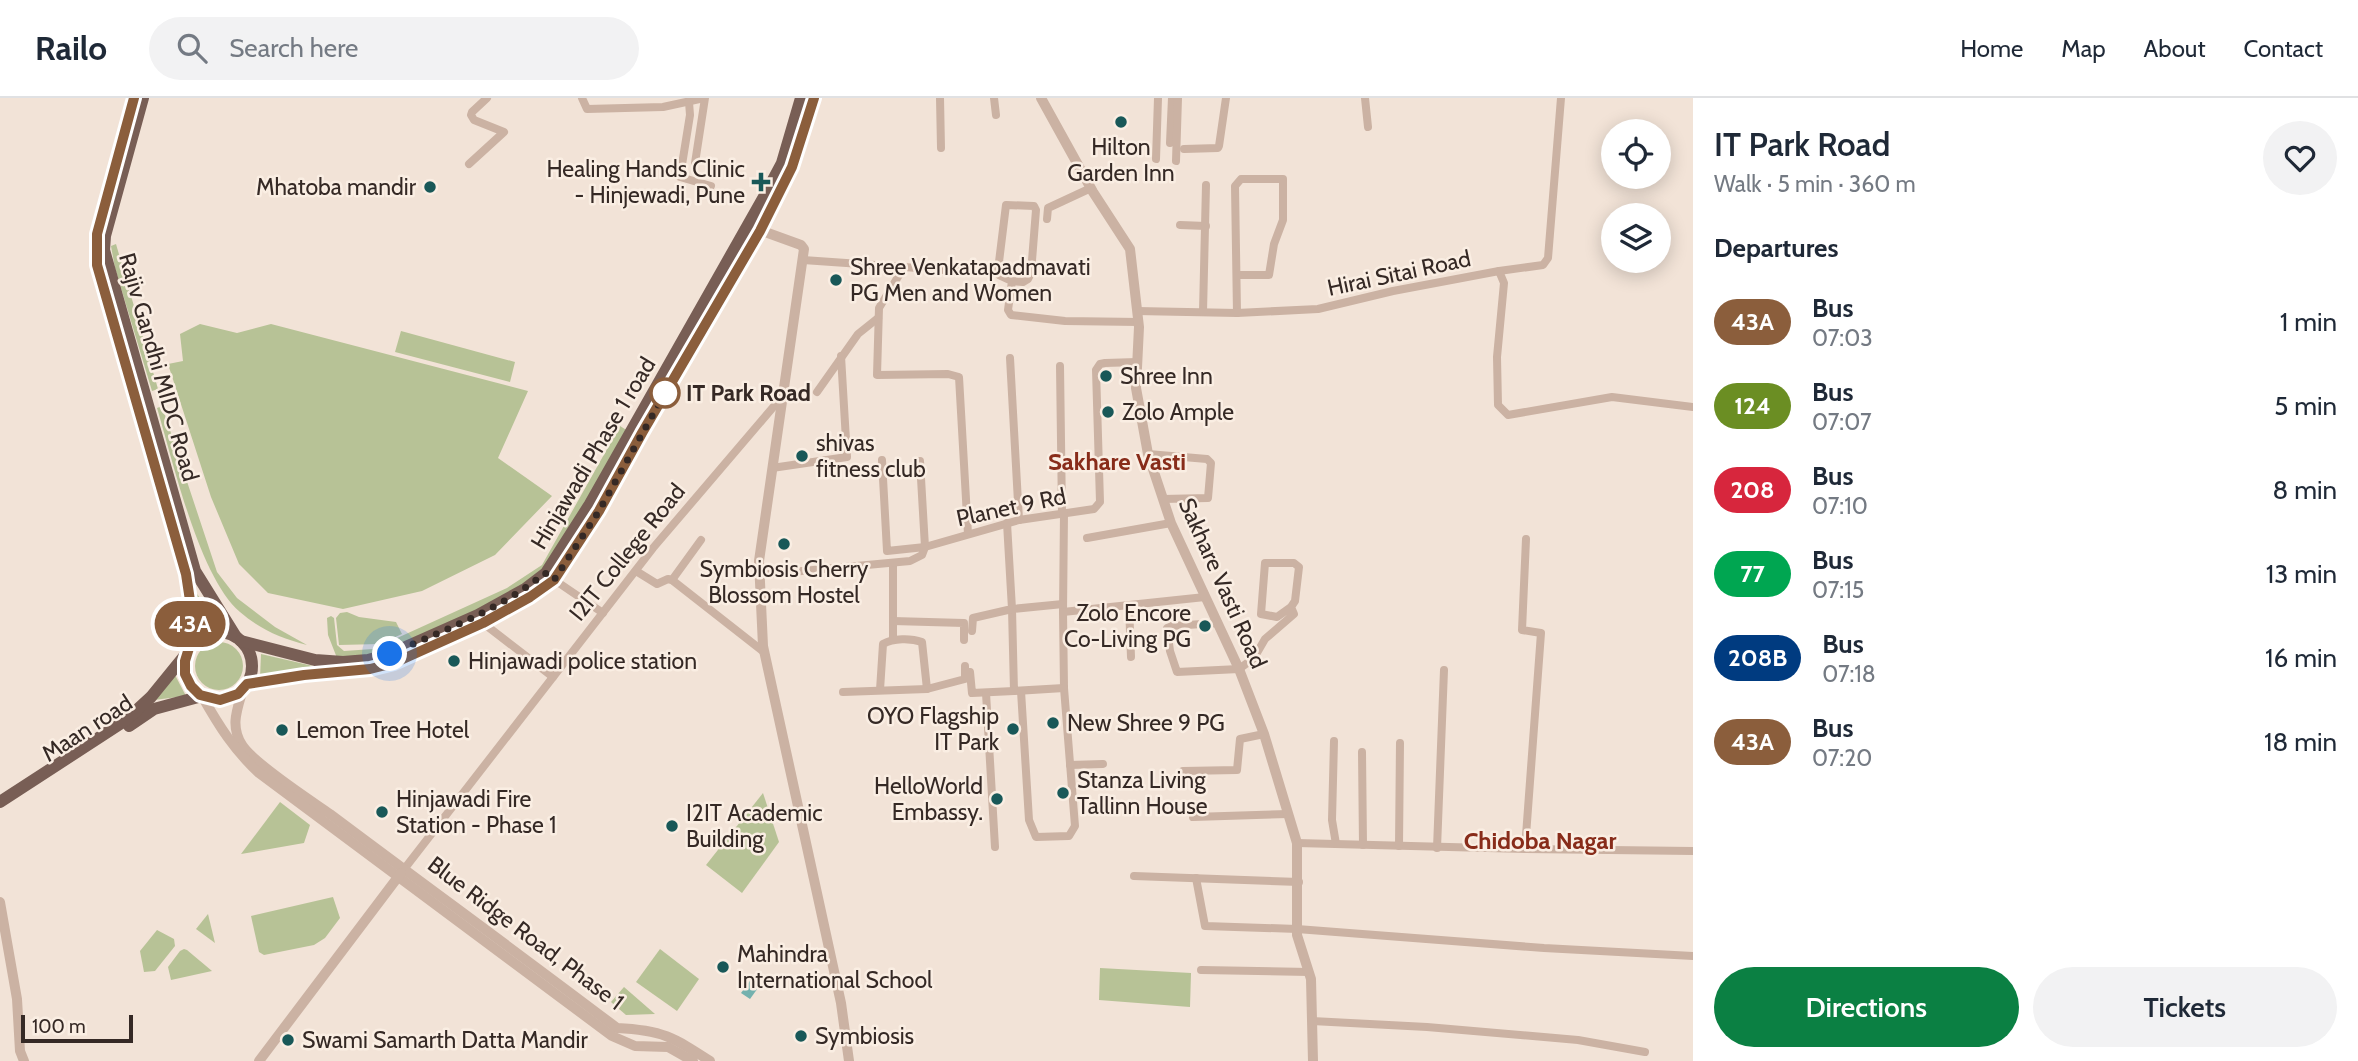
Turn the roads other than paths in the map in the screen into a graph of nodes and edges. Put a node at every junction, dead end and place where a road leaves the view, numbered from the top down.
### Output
1 (134, 98) edge
2 (143, 98) edge
3 (487, 98) edge
4 (582, 98) edge
5 (612, 98) edge
6 (704, 98) edge
7 (940, 98) edge
8 (994, 98) edge
9 (1041, 98) edge
10 (1158, 98) edge
11 (1172, 98) edge
12 (1178, 98) edge
13 (1226, 98) edge
14 (1365, 98) edge
15 (1561, 98) edge
16 (807, 99) edge
17 (689, 102) junction
18 (611, 108) junction
19 (996, 115) dead end
20 (1368, 127) dead end
21 (128, 142) junction
22 (1170, 143) dead end
23 (940, 148) dead end
24 (1184, 149) dead end
25 (1156, 159) dead end
26 (1175, 161) dead end
27 (695, 163) dead end
28 (469, 164) dead end
29 (1206, 185) dead end
30 (711, 186) dead end
31 (1091, 188) junction
32 (1047, 219) dead end
33 (1180, 225) dead end
34 (1206, 226) junction
35 (754, 228) junction
36 (803, 260) junction
37 (904, 267) junction
38 (958, 271) dead end
39 (1499, 271) junction
40 (1237, 275) junction
41 (1012, 281) junction
42 (1203, 312) junction
43 (1237, 313) junction
44 (1138, 316) junction
45 (878, 318) junction
46 (841, 356) junction
47 (1010, 358) dead end
48 (1137, 362) junction
49 (1060, 366) dead end
50 (817, 392) dead end
51 (782, 398) junction
52 (1693, 407) edge
53 (1148, 454) junction
54 (882, 460) dead end
55 (920, 461) dead end
56 (772, 468) junction
57 (1163, 499) junction
58 (1063, 513) junction
59 (1019, 520) junction
60 (1007, 523) junction
61 (1171, 523) junction
62 (968, 534) junction
63 (1087, 538) dead end
64 (1526, 539) dead end
65 (701, 540) dead end
66 (925, 547) junction
67 (905, 551) junction
68 (903, 562) junction
69 (893, 563) junction
70 (636, 570) junction
71 (760, 575) junction
72 (550, 576) junction
73 (671, 580) junction
74 (1205, 597) junction
75 (1129, 605) junction
76 (1291, 607) junction
77 (1063, 608) junction
78 (1012, 609) junction
79 (603, 613) junction
80 (480, 619) junction
81 (893, 621) junction
82 (1218, 623) junction
83 (972, 631) dead end
84 (239, 639) junction
85 (893, 640) junction
86 (964, 640) dead end
87 (188, 651) junction
88 (764, 652) junction
89 (1131, 657) dead end
90 (1240, 669) junction
91 (1444, 670) dead end
92 (553, 677) junction
93 (245, 687) junction
94 (1064, 688) junction
95 (928, 689) junction
96 (880, 690) junction
97 (1017, 691) junction
98 (843, 692) dead end
99 (986, 693) junction
100 (202, 696) junction
101 (1264, 734) junction
102 (1334, 741) dead end
103 (1400, 743) dead end
104 (1362, 752) dead end
105 (1103, 764) dead end
106 (1070, 765) junction
107 (1183, 771) dead end
108 (0, 802) edge
109 (0, 810) edge
110 (1288, 814) junction
111 (1193, 817) dead end
112 (1297, 843) junction
113 (1336, 844) junction
114 (1363, 845) junction
115 (1399, 846) junction
116 (995, 847) dead end
117 (1437, 848) junction
118 (1525, 849) junction
119 (1693, 851) edge
120 (402, 872) junction
121 (1134, 876) dead end
122 (1196, 878) junction
123 (1298, 882) junction
124 (0, 902) edge
125 (1297, 929) junction
126 (1693, 956) edge
127 (1202, 970) dead end
128 (1309, 972) junction
129 (1312, 1021) junction
130 (1644, 1052) dead end
131 (23, 1061) edge
132 (259, 1061) edge
133 (693, 1061) edge
134 (710, 1061) edge
135 (849, 1061) edge
136 (1313, 1061) edge

1 - 21 main road, Rajiv Gandhi MIDC Road
2 - 21 main road, Rajiv Gandhi MIDC Road
3 - 28 street
4 - 18 street
5 - 18 street
6 - 17 street
6 - 27 street
7 - 23 street
8 - 19 street
9 - 31 street, Sakhare Vasti Road
10 - 25 street
11 - 22 street
12 - 26 street
13 - 24 street
14 - 20 street
15 - 39 street
16 - 35 main road, Hinjawadi Phase 1 road
17 - 18 street
17 - 30 street
21 - 84 main road, Rajiv Gandhi MIDC Road
21 - 87 main road, Rajiv Gandhi MIDC Road
29 - 34 street
31 - 32 street
31 - 44 street, Sakhare Vasti Road
33 - 34 street
34 - 42 street
35 - 36 street
35 - 72 main road, Hinjawadi Phase 1 road
36 - 37 street
36 - 51 street
37 - 38 street
37 - 45 street
39 - 43 street, Hirai Sitai Road
39 - 52 street, Hirai Sitai Road
40 - 40 street
40 - 43 street
41 - 41 street
41 - 44 street, Hirai Sitai Road
42 - 43 street, Hirai Sitai Road
42 - 44 street, Hirai Sitai Road
44 - 48 street, Sakhare Vasti Road
45 - 46 street
45 - 62 street
46 - 50 street
46 - 56 street
47 - 59 street
48 - 53 street, Sakhare Vasti Road
48 - 58 street, Planet 9 Rd
49 - 58 street
51 - 56 street
51 - 70 street, I2IT College Road
53 - 57 street, Sakhare Vasti Road
53 - 57 street
54 - 67 street
55 - 66 street
56 - 71 street
57 - 61 street, Sakhare Vasti Road
58 - 59 street, Planet 9 Rd
58 - 77 street
59 - 60 street, Planet 9 Rd
60 - 62 street, Planet 9 Rd
60 - 78 street
61 - 63 street
61 - 74 street, Sakhare Vasti Road
62 - 66 street, Planet 9 Rd
64 - 118 street
65 - 73 street
66 - 67 street
66 - 68 street, Planet 9 Rd
67 - 68 street
68 - 69 street, Planet 9 Rd
69 - 71 street, Planet 9 Rd
69 - 81 street
70 - 73 street
70 - 79 street, I2IT College Road
71 - 88 street
72 - 79 street
72 - 80 main road, Hinjawadi Phase 1 road
73 - 88 street
74 - 75 street
74 - 82 street, Sakhare Vasti Road
75 - 77 street
75 - 89 street
76 - 76 street
76 - 90 street
77 - 78 street
77 - 94 street
78 - 83 street
78 - 97 street
79 - 92 street, I2IT College Road
80 - 84 main road, Hinjawadi Phase 1 road
80 - 92 street
80 - 93 main road, Hinjawadi Phase 1 road
81 - 85 street
81 - 86 street
82 - 90 street, Sakhare Vasti Road
82 - 90 street
84 - 87 main road
84 - 93 main road
85 - 95 street
85 - 96 street
87 - 100 main road
87 - 108 main road, Maan road
88 - 135 street
90 - 101 street, Sakhare Vasti Road
91 - 117 street
92 - 120 street, I2IT College Road
93 - 100 main road
93 - 120 street, Blue Ridge Road, Phase 1
94 - 97 street
94 - 106 street
95 - 96 street
95 - 99 street
96 - 98 street
97 - 99 street
97 - 106 street
99 - 116 street
100 - 109 main road, Maan road
100 - 120 street, Blue Ridge Road, Phase 1
101 - 107 street
101 - 110 street, Sakhare Vasti Road
102 - 113 street
103 - 115 street
104 - 114 street
105 - 106 street
110 - 111 street
110 - 112 street, Sakhare Vasti Road
112 - 113 street
112 - 123 street, Sakhare Vasti Road
113 - 114 street
114 - 115 street
115 - 117 street
117 - 118 street
118 - 119 street
120 - 132 street
120 - 133 street, Blue Ridge Road, Phase 1
120 - 134 street, Blue Ridge Road, Phase 1
121 - 122 street
122 - 123 street
122 - 125 street
123 - 125 street, Sakhare Vasti Road
124 - 131 street
125 - 126 street
125 - 128 street, Sakhare Vasti Road
127 - 128 street
128 - 129 street, Sakhare Vasti Road
129 - 130 street
129 - 136 street, Sakhare Vasti Road

